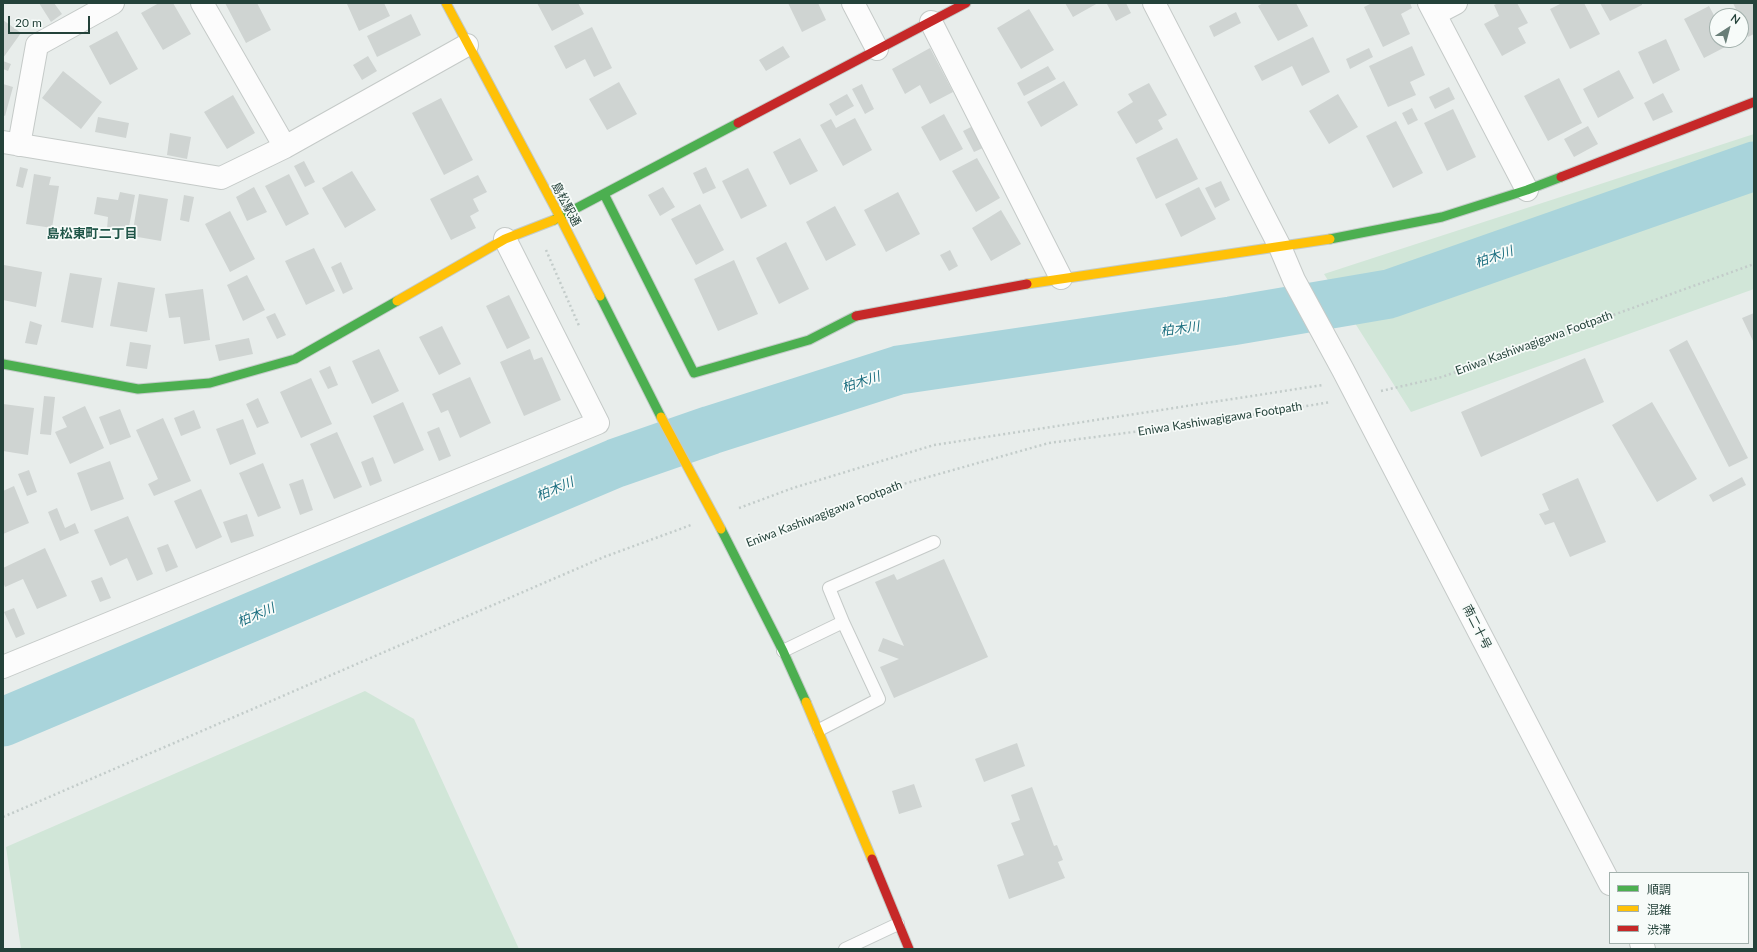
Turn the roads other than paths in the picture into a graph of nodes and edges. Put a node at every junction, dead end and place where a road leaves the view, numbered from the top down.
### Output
1 (112, 3) edge
2 (202, 3) edge
3 (446, 3) edge
4 (853, 3) edge
5 (966, 3) edge
6 (1154, 3) edge
7 (1456, 3) edge
8 (1432, 8) edge
9 (930, 22) junction
10 (467, 45) junction
11 (877, 49) junction
12 (1754, 102) edge
13 (11, 144) edge
14 (285, 147) junction
15 (1527, 190) junction
16 (604, 194) junction
17 (560, 217) junction
18 (505, 239) junction
19 (1280, 247) junction
20 (1061, 278) junction
21 (3, 364) edge
22 (934, 542) dead end
23 (843, 622) junction
24 (783, 651) junction
25 (3, 667) edge
26 (819, 730) junction
27 (1609, 882) edge
28 (898, 924) junction
29 (845, 949) edge
30 (909, 949) edge

1 - 13 street
2 - 14 street
3 - 10 street, 島松駅通
4 - 11 street
5 - 9 street
6 - 19 street, 南二十号
7 - 8 street
8 - 15 street
9 - 11 street
9 - 20 street
10 - 14 street
10 - 17 street, 島松駅通
11 - 16 street
12 - 15 street
13 - 14 street
15 - 19 street
16 - 17 street
16 - 20 street
17 - 18 street
17 - 24 street, 島松駅通, bridge
18 - 21 street
18 - 25 street
19 - 20 street
19 - 27 street, 南二十号
22 - 23 lane
23 - 24 lane
23 - 26 lane
24 - 26 street, 島松駅通
26 - 28 street, 島松駅通
28 - 29 lane
28 - 30 street, 島松駅通

